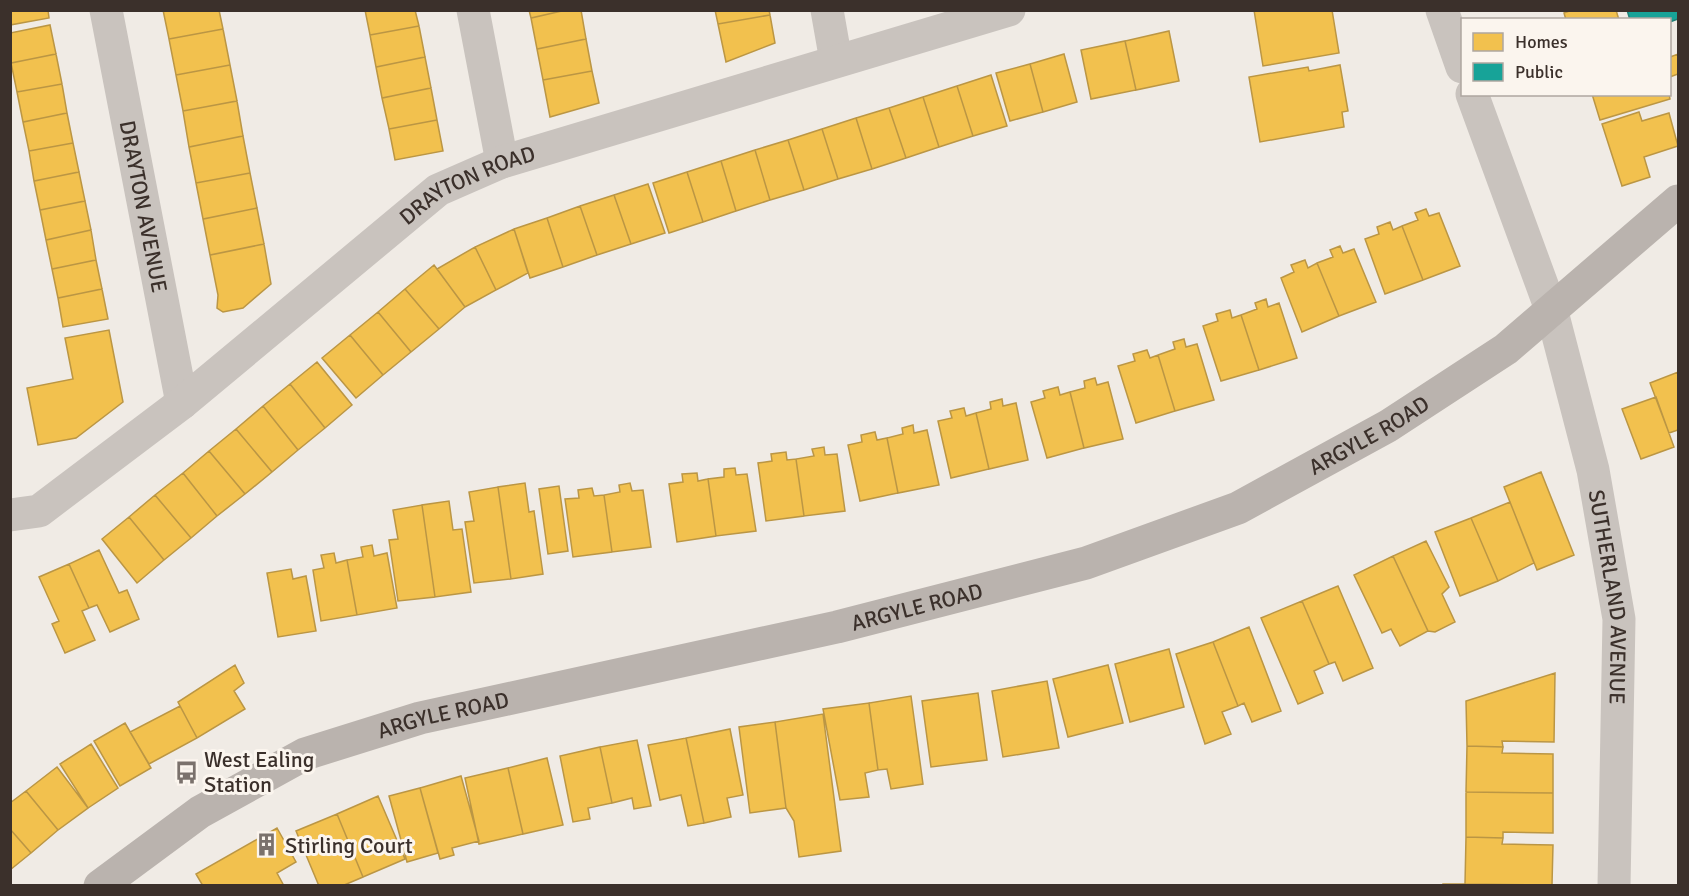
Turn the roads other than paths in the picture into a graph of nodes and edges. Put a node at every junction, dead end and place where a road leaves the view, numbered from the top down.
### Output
1 (106, 10) edge
2 (472, 10) edge
3 (827, 10) edge
4 (1009, 10) edge
5 (1442, 10) edge
6 (836, 61) junction
7 (1461, 64) edge
8 (1473, 96) edge
9 (502, 162) junction
10 (1678, 201) edge
11 (1552, 312) junction
12 (182, 403) junction
13 (10, 515) edge
14 (100, 885) edge
15 (1614, 885) edge

1 - 12 street, DRAYTON AVENUE
2 - 9 street
3 - 6 street
4 - 6 street, DRAYTON ROAD
5 - 7 street
6 - 9 street, DRAYTON ROAD
8 - 11 street, SUTHERLAND AVENUE
9 - 12 street, DRAYTON ROAD
10 - 11 main road, ARGYLE ROAD
11 - 14 main road, ARGYLE ROAD
11 - 15 street, SUTHERLAND AVENUE
12 - 13 street, DRAYTON ROAD

